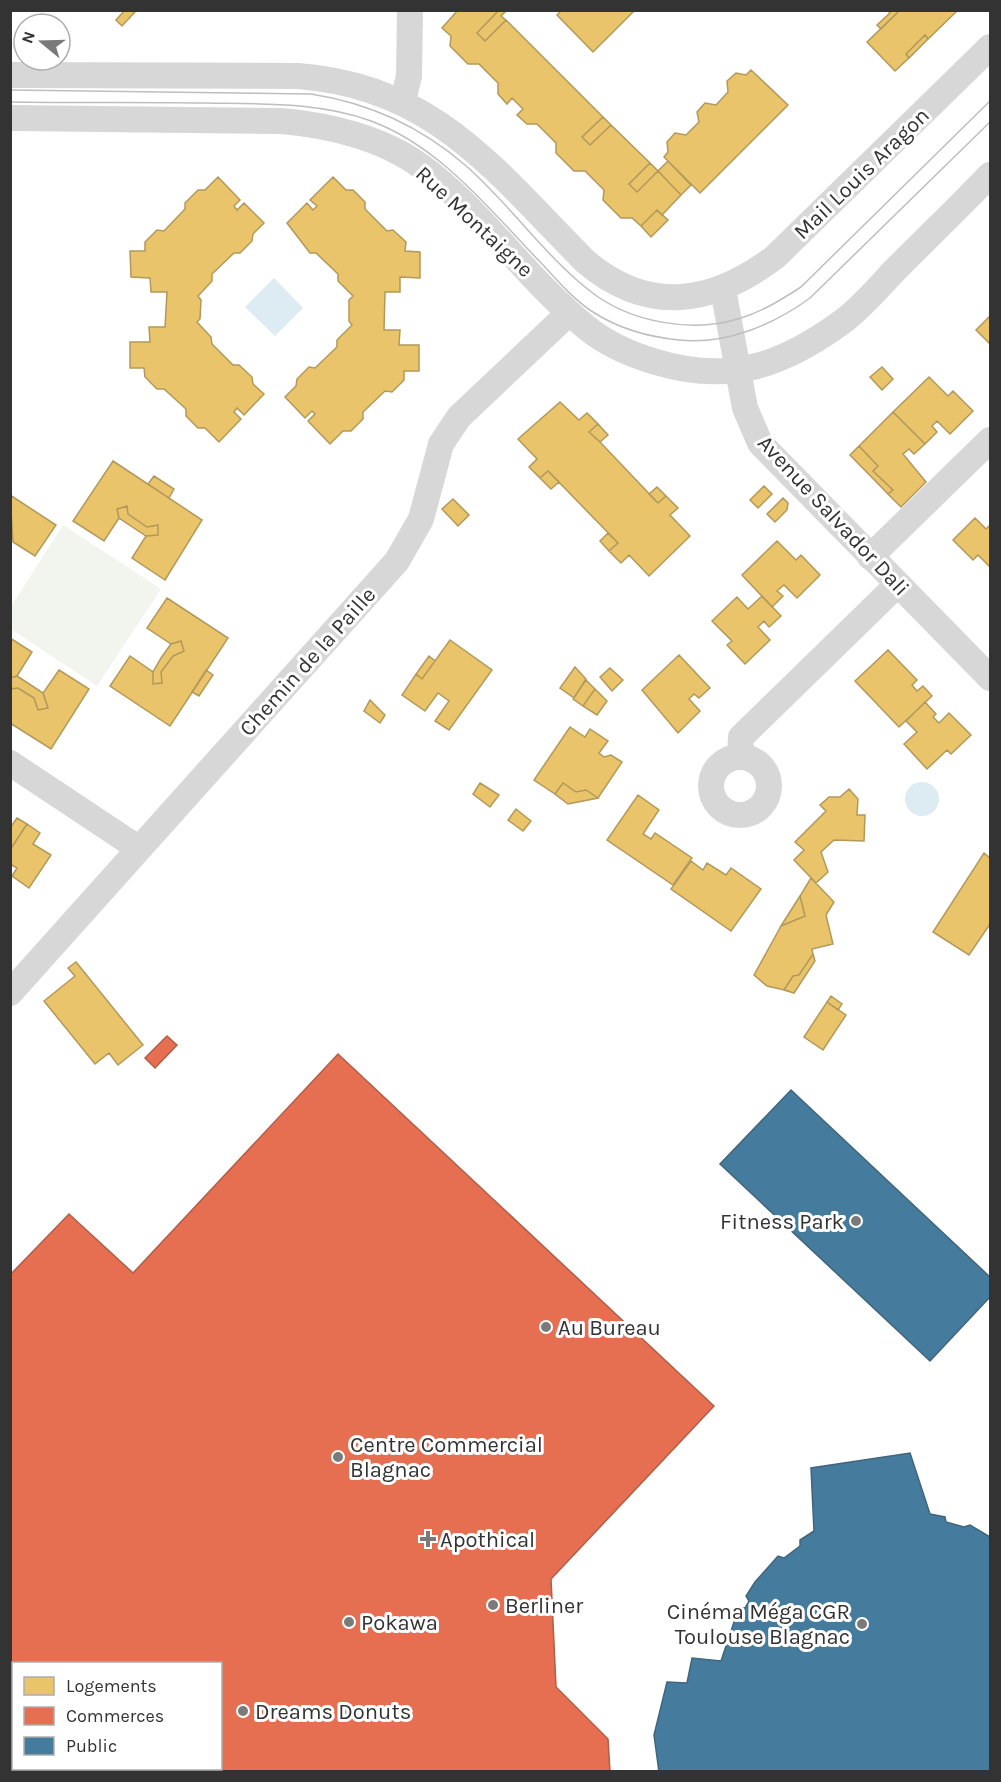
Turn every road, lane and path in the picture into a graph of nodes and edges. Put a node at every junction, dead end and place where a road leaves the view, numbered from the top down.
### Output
1 (410, 10) edge
2 (990, 47) edge
3 (10, 75) edge
4 (403, 101) junction
5 (10, 118) edge
6 (990, 175) edge
7 (723, 289) junction
8 (569, 313) junction
9 (738, 372) junction
10 (990, 440) edge
11 (870, 557) junction
12 (898, 584) junction
13 (990, 678) edge
14 (740, 757) dead end
15 (10, 763) edge
16 (138, 848) junction
17 (10, 993) edge

1 - 4 street
2 - 7 street, Mail Louis Aragon
3 - 4 street, Rue Montaigne
4 - 7 street, Rue Montaigne
5 - 8 street, Rue Montaigne
6 - 9 street
7 - 9 street, Avenue Salvador Dali
8 - 9 street, Rue Montaigne
8 - 16 street, Chemin de la Paille
9 - 11 street, Avenue Salvador Dali
10 - 11 street
11 - 12 street, Avenue Salvador Dali
12 - 13 street, Avenue Salvador Dali
12 - 14 street
15 - 16 street
16 - 17 street, Chemin de la Paille

